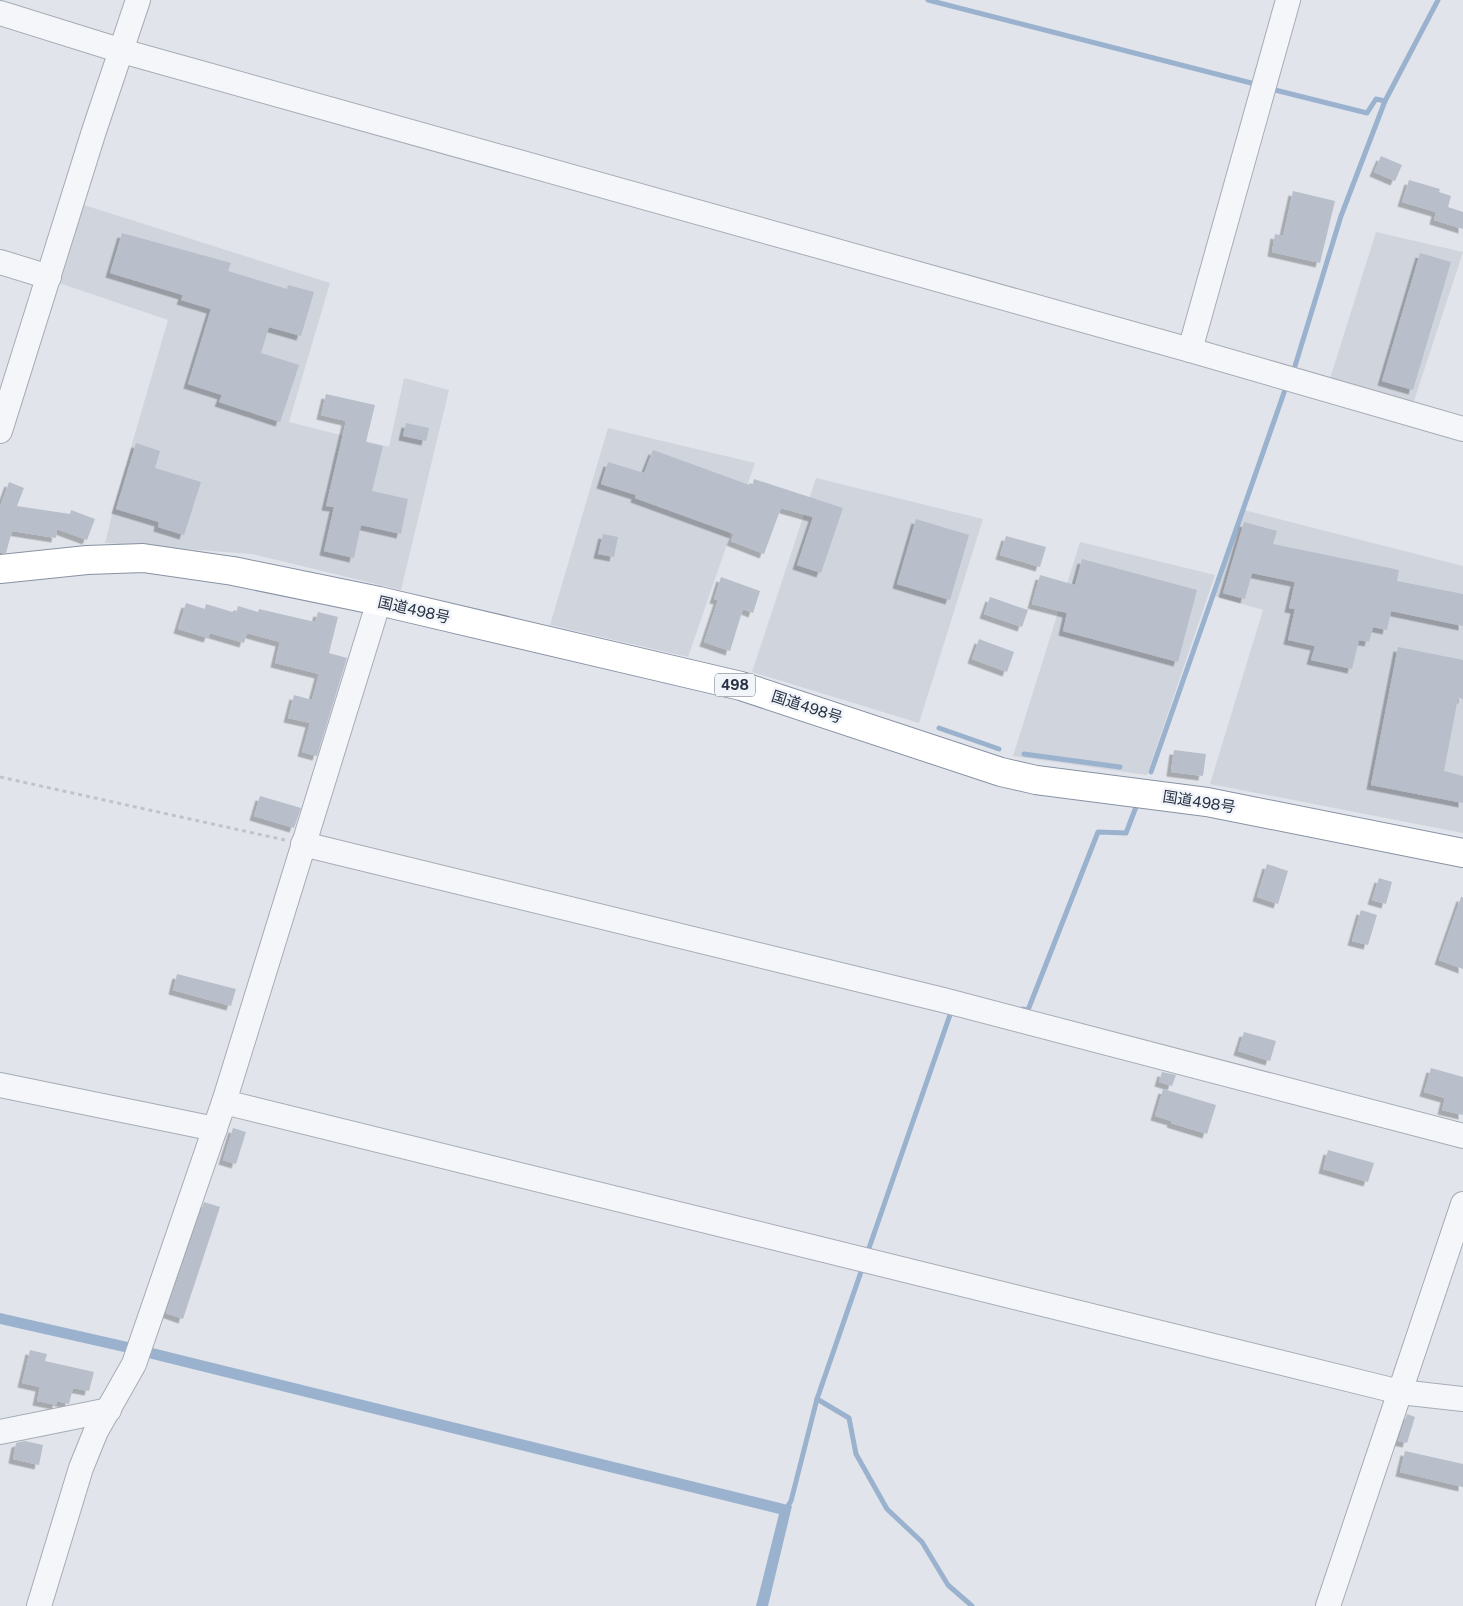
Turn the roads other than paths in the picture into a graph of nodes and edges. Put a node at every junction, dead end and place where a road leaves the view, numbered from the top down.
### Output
1 (138, 0) edge
2 (1288, 0) edge
3 (0, 13) edge
4 (122, 51) junction
5 (0, 262) edge
6 (49, 277) junction
7 (1190, 350) junction
8 (1463, 429) edge
9 (0, 431) edge
10 (0, 569) edge
11 (379, 602) junction
12 (303, 844) junction
13 (1463, 853) edge
14 (0, 1085) edge
15 (224, 1102) junction
16 (215, 1129) junction
17 (1463, 1136) edge
18 (1463, 1204) edge
19 (1400, 1392) junction
20 (1463, 1399) edge
21 (109, 1410) junction
22 (0, 1432) edge
23 (39, 1606) edge
24 (1328, 1606) edge

1 - 4 street
2 - 7 street
3 - 4 street
4 - 6 street
4 - 7 street
5 - 6 street
6 - 9 street
7 - 8 street
10 - 11 highway, 国道498号 / 498
11 - 12 street
11 - 13 highway, 国道498号 / 498
12 - 15 street
12 - 17 street
14 - 16 street
15 - 16 street
15 - 19 street
16 - 21 street
18 - 19 street
19 - 20 street
19 - 24 street
21 - 22 street
21 - 23 street

